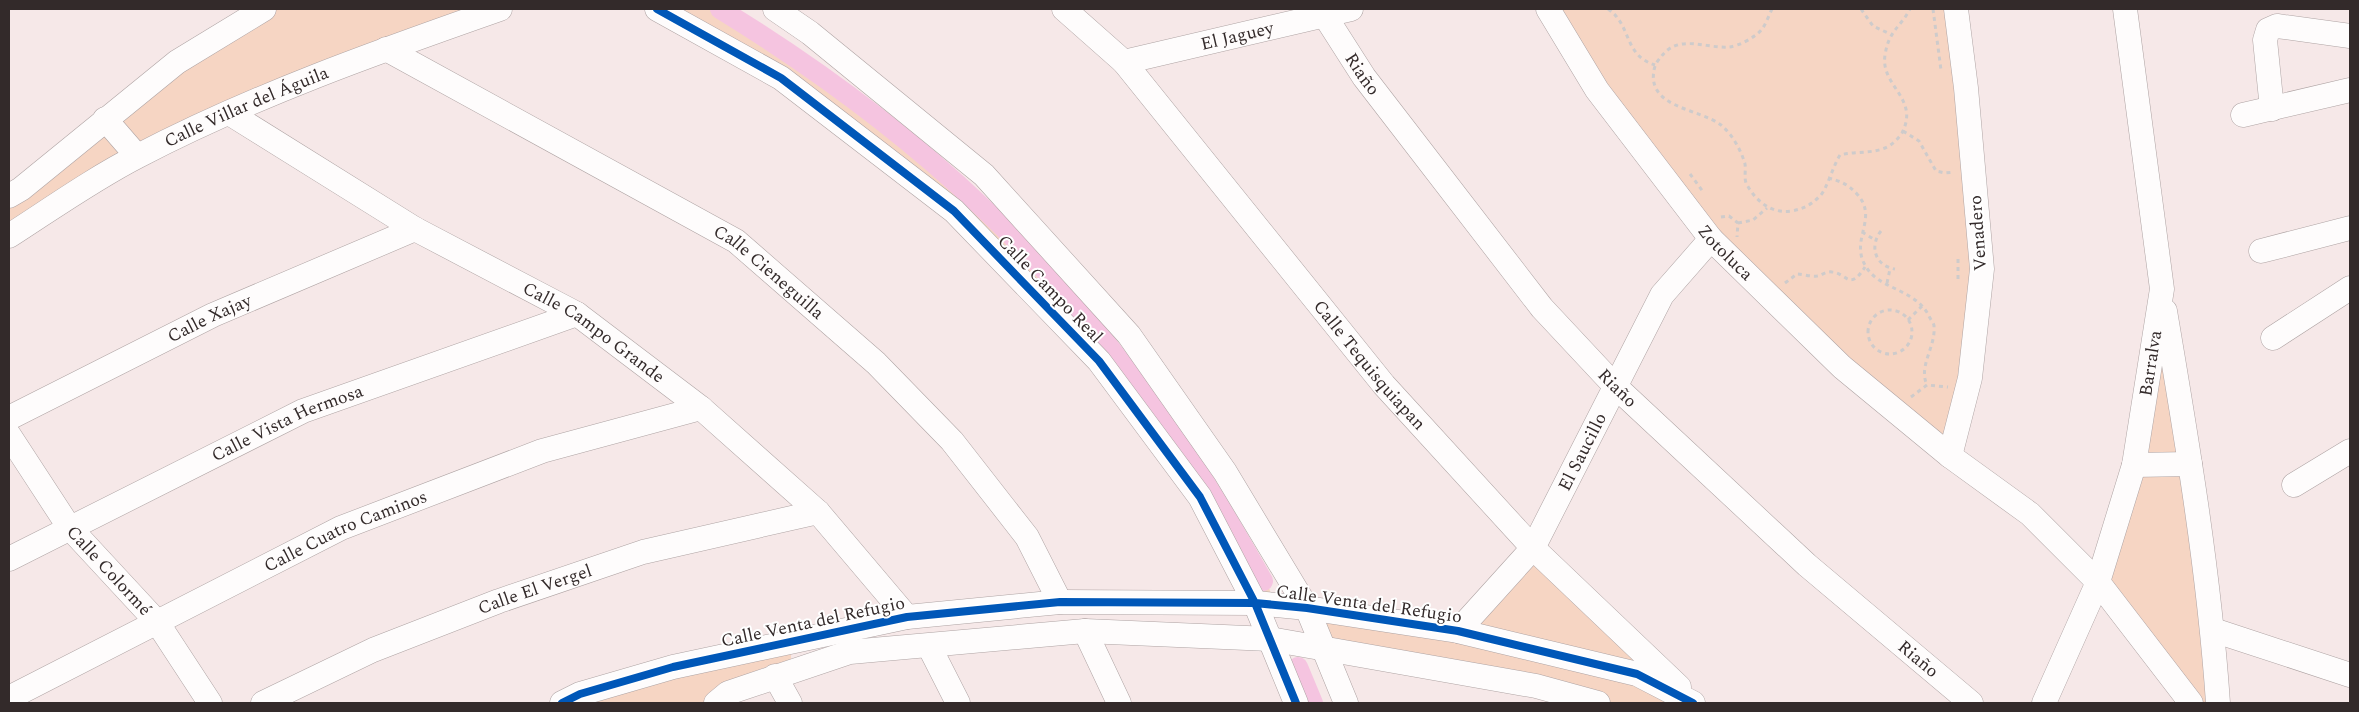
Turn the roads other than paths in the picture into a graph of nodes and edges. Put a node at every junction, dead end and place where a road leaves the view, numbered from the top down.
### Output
1 (264, 9) edge
2 (500, 9) edge
3 (657, 9) edge
4 (1064, 9) edge
5 (1351, 9) edge
6 (1548, 9) edge
7 (1956, 9) edge
8 (2125, 9) edge
9 (785, 11) edge
10 (1325, 16) junction
11 (2350, 36) edge
12 (386, 49) junction
13 (1124, 62) junction
14 (2350, 90) edge
15 (2272, 108) junction
16 (229, 113) junction
17 (2243, 116) dead end
18 (105, 118) junction
19 (137, 156) junction
20 (9, 196) edge
21 (2350, 228) edge
22 (415, 229) junction
23 (9, 236) edge
24 (1711, 239) junction
25 (2261, 251) dead end
26 (2350, 288) edge
27 (2162, 289) junction
28 (576, 314) junction
29 (2273, 338) dead end
30 (1615, 386) junction
31 (701, 408) junction
32 (9, 418) edge
33 (9, 435) edge
34 (2350, 450) edge
35 (1950, 456) junction
36 (2190, 464) junction
37 (2134, 465) junction
38 (2294, 485) dead end
39 (818, 512) junction
40 (69, 527) junction
41 (1533, 548) junction
42 (9, 559) edge
43 (2098, 582) junction
44 (1060, 602) junction
45 (1255, 604) junction
46 (1306, 608) junction
47 (907, 617) junction
48 (157, 622) junction
49 (2213, 630) junction
50 (1085, 631) junction
51 (1458, 631) junction
52 (1270, 639) junction
53 (929, 646) junction
54 (1324, 648) junction
55 (2350, 675) edge
56 (775, 676) junction
57 (9, 698) edge
58 (210, 703) edge
59 (263, 703) edge
60 (562, 703) edge
61 (716, 703) edge
62 (790, 703) edge
63 (958, 703) edge
64 (1119, 703) edge
65 (1296, 703) edge
66 (1346, 703) edge
67 (1598, 703) edge
68 (1693, 703) edge
69 (1697, 703) edge
70 (1971, 703) edge
71 (2044, 703) edge
72 (2191, 703) edge
73 (2218, 703) edge

1 - 18 street
2 - 12 street, Calle Villar del Águila
3 - 45 street, Calle Campo Real
4 - 13 street, Calle Tequisquiapan
5 - 10 street, El Jaguey
6 - 24 street, Zotoluca
7 - 35 street, Venadero
8 - 27 street, Barralva
9 - 46 street, Calle Campo Real
10 - 13 street, El Jaguey
10 - 30 street, Riaño
11 - 15 street
12 - 16 street, Calle Villar del Águila
12 - 44 street, Calle Cieneguilla
13 - 41 street, Calle Tequisquiapan
14 - 15 street
15 - 17 street
16 - 19 street, Calle Villar del Águila
16 - 22 street, Calle Campo Grande
18 - 19 street
18 - 20 street
19 - 23 street, Calle Villar del Águila
21 - 25 street
22 - 28 street, Calle Campo Grande
22 - 32 street, Calle Xajay
24 - 30 street, El Saucillo
24 - 35 street, Zotoluca
26 - 29 street
27 - 36 street
27 - 37 street, Barralva
28 - 31 street, Calle Campo Grande
28 - 40 street, Calle Vista Hermosa
30 - 41 street, El Saucillo
30 - 70 street, Riaño
31 - 39 street, Calle Campo Grande
31 - 48 street, Calle Cuatro Caminos
33 - 40 street, Calle Colormé
34 - 38 street
35 - 43 street, Zotoluca
36 - 37 street
36 - 49 street
37 - 43 street, Barralva
39 - 47 street, Calle Campo Grande
39 - 59 street, Calle El Vergel
40 - 42 street, Calle Vista Hermosa
40 - 48 street, Calle Colormé
41 - 51 street, El Saucillo
41 - 69 street, Calle Tequisquiapan
43 - 71 street, Barralva
43 - 72 street, Zotoluca
44 - 45 street, Calle Venta del Refugio
44 - 47 street, Calle Venta del Refugio
45 - 46 street, Calle Venta del Refugio
45 - 52 street, Calle Campo Real
46 - 51 street, Calle Venta del Refugio
46 - 54 street, Calle Campo Real
47 - 60 street, Calle Venta del Refugio
48 - 57 street, Calle Cuatro Caminos
48 - 58 street, Calle Colormé
49 - 55 street
49 - 73 street
50 - 52 street, Calle Venta del Refugio
50 - 53 street, Calle Venta del Refugio
50 - 64 street
51 - 68 street, Calle Venta del Refugio
52 - 54 street, Calle Venta del Refugio
52 - 65 street, Calle Campo Real
53 - 56 street, Calle Venta del Refugio
53 - 63 street
54 - 66 street, Calle Campo Real
54 - 67 street, Calle Venta del Refugio
56 - 61 street, Calle Venta del Refugio
56 - 62 street

